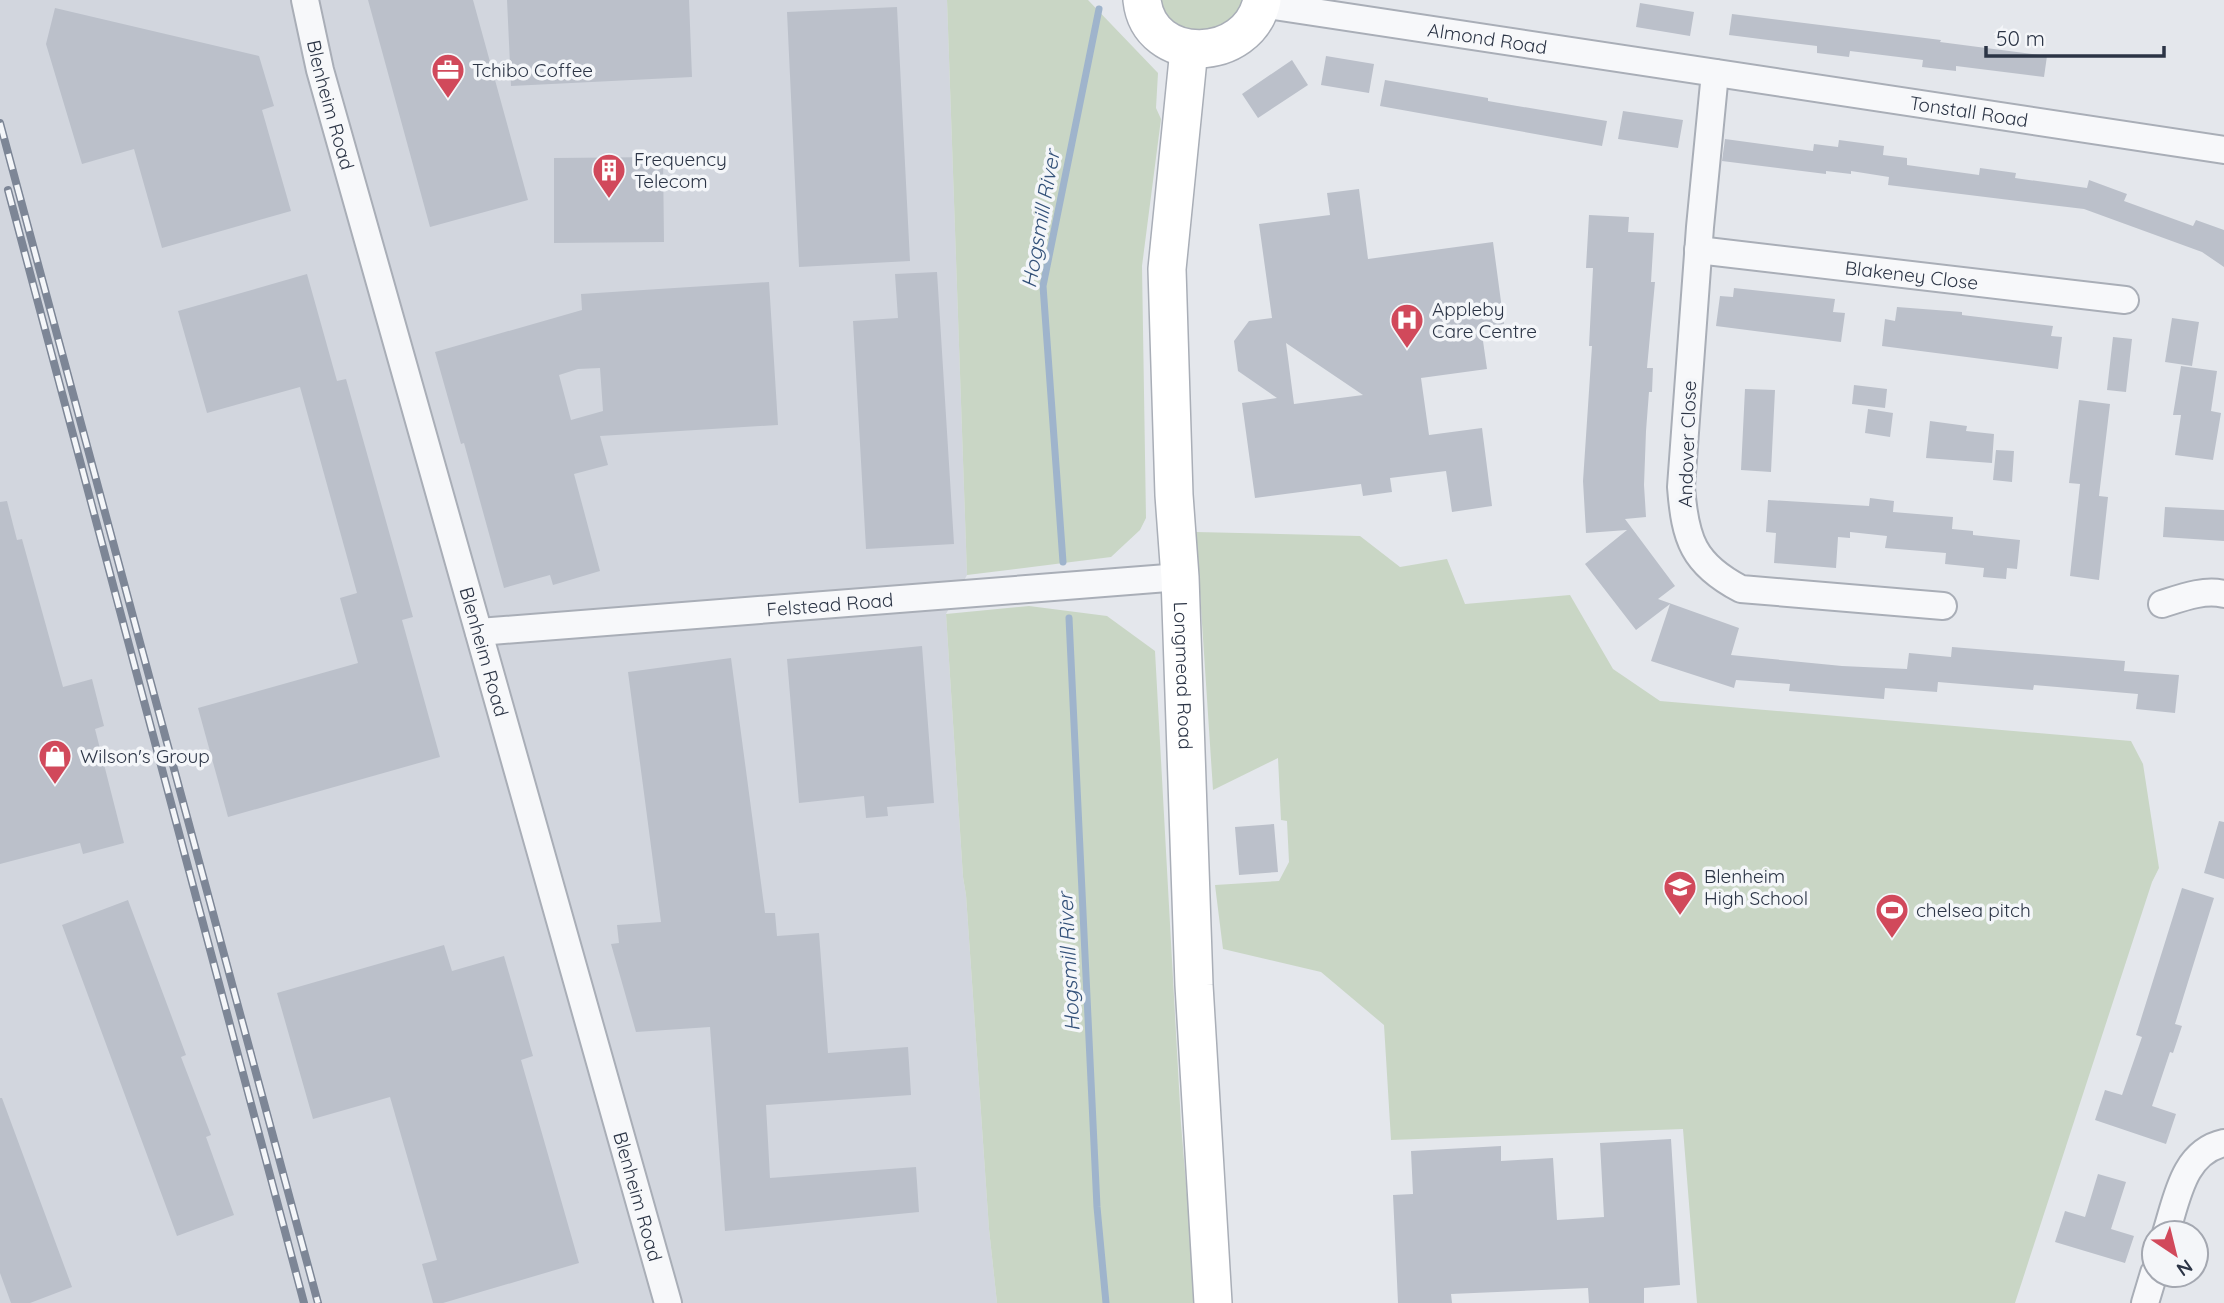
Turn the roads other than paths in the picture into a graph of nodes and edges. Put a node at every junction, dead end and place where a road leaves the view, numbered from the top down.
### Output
1 (305, 0) edge
2 (1142, 0) edge
3 (1261, 2) edge
4 (1189, 49) junction
5 (1714, 73) junction
6 (2224, 150) edge
7 (1698, 250) junction
8 (2125, 300) dead end
9 (1180, 577) junction
10 (2224, 594) edge
11 (2162, 604) dead end
12 (1943, 606) dead end
13 (479, 632) junction
14 (2224, 1143) edge
15 (2170, 1219) edge
16 (668, 1303) edge
17 (1213, 1303) edge

1 - 13 street, Blenheim Road
2 - 4 street
3 - 4 street
3 - 5 street, Almond Road
4 - 9 street, Longmead Road
5 - 6 street, Tonstall Road
5 - 7 street, Andover Close
7 - 8 street, Blakeney Close
7 - 12 street, Andover Close
9 - 13 street, Felstead Road
9 - 17 street, Longmead Road
10 - 11 street
13 - 16 street, Blenheim Road
14 - 15 street

